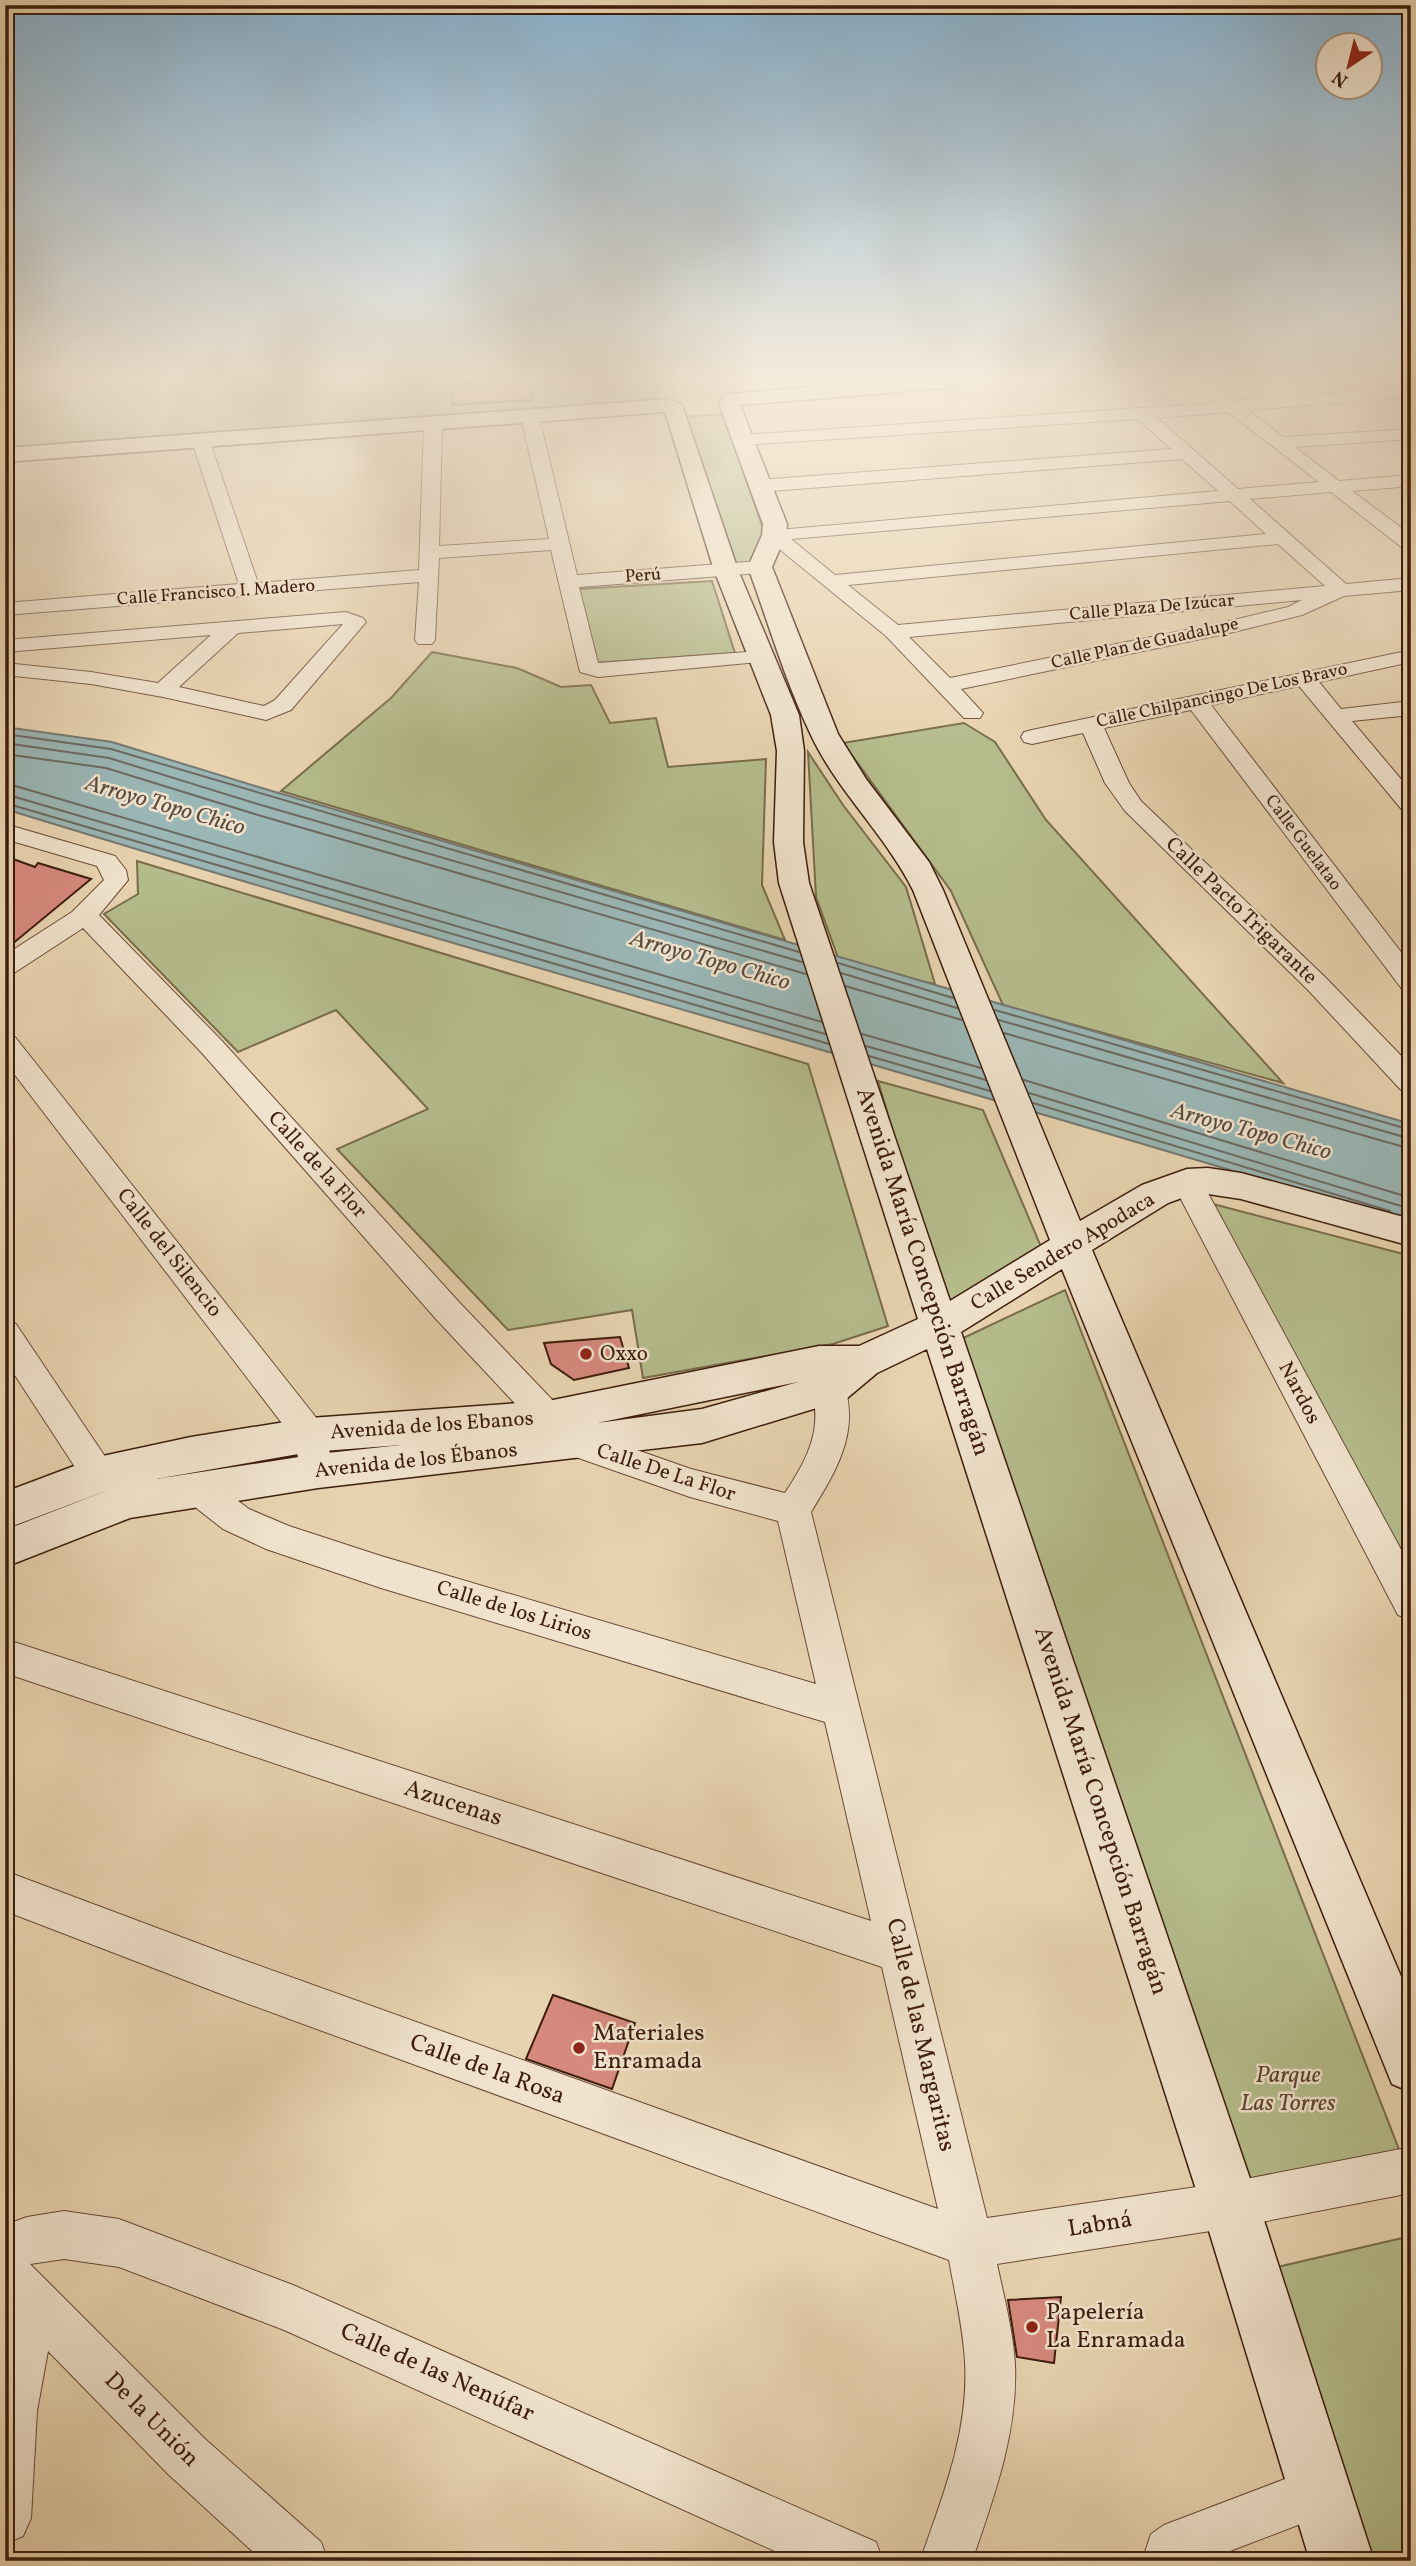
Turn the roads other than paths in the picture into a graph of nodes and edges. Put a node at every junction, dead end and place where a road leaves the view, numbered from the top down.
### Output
1 (221, 502) edge
2 (431, 502) edge
3 (549, 502) edge
4 (706, 502) edge
5 (767, 502) edge
6 (1148, 502) edge
7 (1243, 502) edge
8 (1354, 502) edge
9 (1411, 528) edge
10 (1391, 530) junction
11 (774, 535) junction
12 (1282, 538) junction
13 (558, 544) junction
14 (1411, 545) edge
15 (429, 553) junction
16 (760, 567) junction
17 (726, 570) junction
18 (427, 575) junction
19 (832, 581) junction
20 (567, 582) junction
21 (1411, 584) edge
22 (1340, 590) junction
23 (251, 591) junction
24 (5, 609) edge
25 (231, 628) junction
26 (893, 632) junction
27 (425, 639) dead end
28 (5, 646) edge
29 (1411, 656) edge
30 (761, 657) junction
31 (5, 669) edge
32 (1304, 678) junction
33 (947, 685) junction
34 (163, 690) junction
35 (1197, 702) junction
36 (1411, 708) edge
37 (972, 713) dead end
38 (1335, 716) junction
39 (1091, 725) junction
40 (1032, 737) dead end
41 (1401, 782) edge
42 (1411, 806) edge
43 (5, 831) edge
44 (84, 914) junction
45 (5, 967) edge
46 (1411, 983) edge
47 (5, 1043) edge
48 (1411, 1083) edge
49 (1187, 1182) junction
50 (1411, 1233) edge
51 (1073, 1245) junction
52 (940, 1326) junction
53 (5, 1333) edge
54 (825, 1375) junction
55 (564, 1431) junction
56 (314, 1453) junction
57 (98, 1474) junction
58 (198, 1490) junction
59 (793, 1510) junction
60 (5, 1511) edge
61 (5, 1549) edge
62 (1411, 1604) edge
63 (5, 1656) edge
64 (842, 1709) junction
65 (5, 1891) edge
66 (900, 1952) junction
67 (1411, 2065) edge
68 (1411, 2170) edge
69 (1230, 2205) junction
70 (970, 2244) junction
71 (5, 2249) edge
72 (19, 2287) edge
73 (9, 2411) edge
74 (1320, 2492) junction
75 (5, 2518) edge
76 (302, 2561) edge
77 (857, 2561) edge
78 (946, 2561) edge
79 (1167, 2561) edge
80 (1342, 2561) edge

1 - 23 street
2 - 15 street
3 - 13 street
4 - 17 street, Avenida María Concepción Barragán
5 - 11 street
6 - 11 street
7 - 12 street
8 - 10 street
9 - 10 street
10 - 14 street
11 - 16 street
11 - 19 street
12 - 19 street
12 - 22 street
13 - 15 street
13 - 20 street
15 - 18 street
16 - 17 street, Perú
16 - 51 street
17 - 20 street, Perú
17 - 30 street, Avenida María Concepción Barragán
18 - 23 street, Calle Francisco I. Madero
18 - 27 street
19 - 26 street
20 - 30 street
21 - 22 street, Calle Plaza De Izúcar
22 - 26 street, Calle Plaza De Izúcar
22 - 33 street, Calle Plan de Guadalupe
23 - 24 street, Calle Francisco I. Madero
25 - 28 street
25 - 34 street
25 - 34 street
26 - 33 street
29 - 32 street, Calle Chilpancingo De Los Bravo
30 - 52 street, Avenida María Concepción Barragán
31 - 34 street
32 - 35 street, Calle Chilpancingo De Los Bravo
32 - 38 street
33 - 37 street
35 - 39 street, Calle Chilpancingo De Los Bravo
35 - 46 street, Calle Guelatao
36 - 38 street
38 - 41 street
39 - 40 street, Calle Chilpancingo De Los Bravo
39 - 48 street, Calle Pacto Trigarante
41 - 42 street
43 - 44 street
44 - 45 street
44 - 55 street, Calle de la Flor
47 - 56 street, Calle del Silencio
49 - 50 street
49 - 51 street, Calle Sendero Apodaca
49 - 62 street, Nardos
51 - 52 street, Calle Sendero Apodaca
51 - 67 street
52 - 54 street
52 - 69 street, Avenida María Concepción Barragán
53 - 57 street
54 - 55 street, Avenida de los Ébanos
54 - 59 street
55 - 56 street, Avenida de los Ébanos
55 - 59 street, Calle De La Flor
56 - 57 street, Avenida de los Ebanos
56 - 58 street, Avenida de los Ébanos
57 - 60 street, Avenida de los Ebanos
58 - 61 street, Avenida de los Ébanos
58 - 64 street, Calle de los Lirios
59 - 64 street, Calle de las Margaritas
63 - 66 street, Azucenas
64 - 66 street, Calle de las Margaritas
65 - 70 street, Calle de la Rosa
66 - 70 street, Calle de las Margaritas
68 - 69 street
69 - 70 street, Labná
69 - 74 street, Avenida María Concepción Barragán
70 - 78 street, Calle de las Margaritas
71 - 77 street, Calle de las Nenúfar
72 - 73 street
72 - 76 street, De la Unión
73 - 75 street
74 - 79 street
74 - 80 street, Avenida María Concepción Barragán

